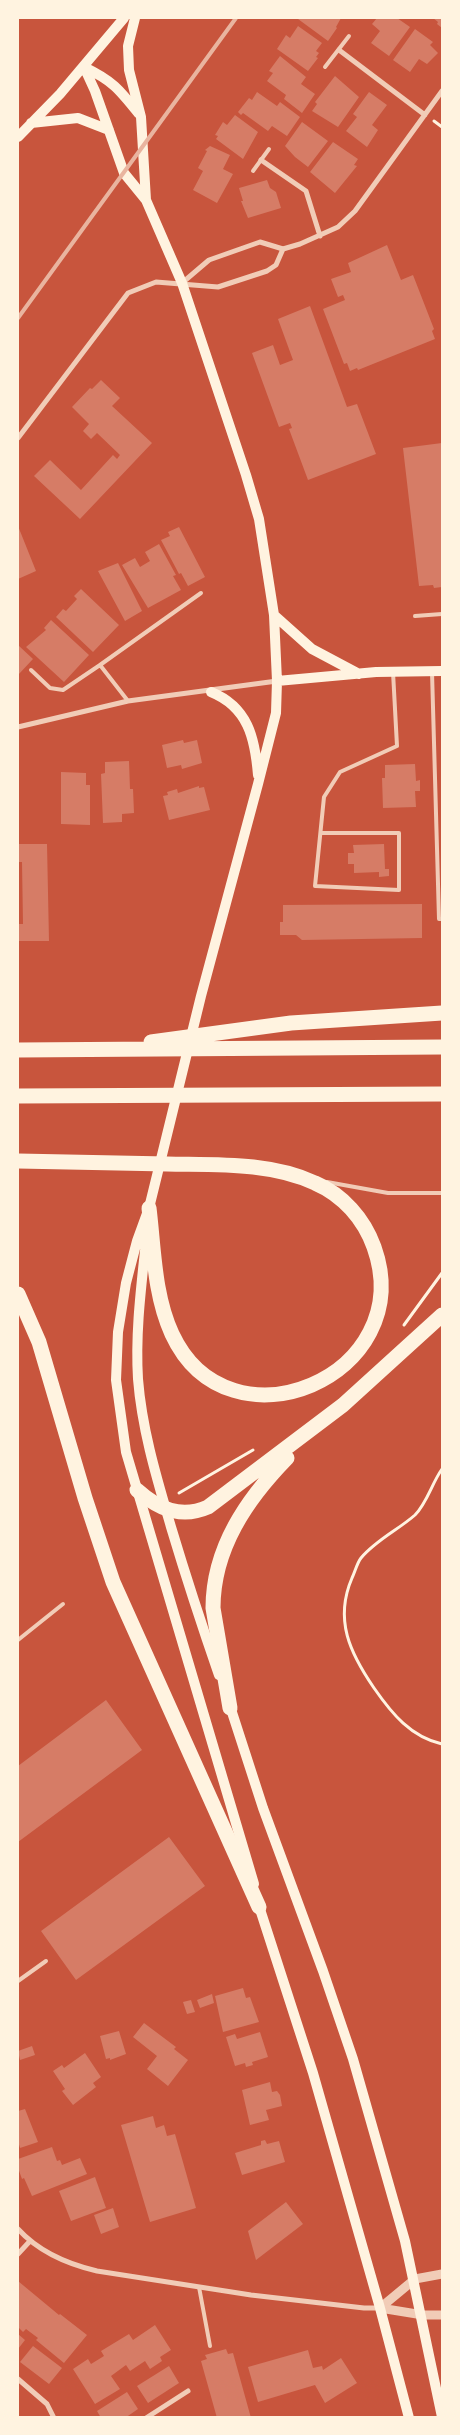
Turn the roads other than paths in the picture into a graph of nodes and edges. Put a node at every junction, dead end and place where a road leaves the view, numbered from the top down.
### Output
1 (124, 18) edge
2 (135, 18) edge
3 (349, 36) dead end
4 (339, 50) junction
5 (325, 67) dead end
6 (84, 68) junction
7 (442, 92) edge
8 (425, 115) junction
9 (141, 117) junction
10 (31, 123) junction
11 (109, 130) junction
12 (18, 137) edge
13 (269, 149) dead end
14 (261, 160) junction
15 (252, 171) dead end
16 (146, 200) junction
17 (320, 236) junction
18 (283, 249) junction
19 (182, 283) junction
20 (18, 438) edge
21 (201, 593) dead end
22 (442, 614) edge
23 (274, 615) junction
24 (416, 616) dead end
25 (100, 665) junction
26 (30, 670) dead end
27 (437, 671) edge
28 (393, 672) junction
29 (360, 674) junction
30 (277, 681) junction
31 (211, 692) junction
32 (128, 701) junction
33 (18, 727) edge
34 (258, 784) junction
35 (321, 833) junction
36 (442, 919) edge
37 (442, 1013) edge
38 (442, 1047) edge
39 (18, 1050) edge
40 (95, 1050) junction
41 (442, 1094) edge
42 (18, 1096) edge
43 (18, 1161) edge
44 (283, 1172) junction
45 (442, 1193) edge
46 (149, 1208) junction
47 (18, 1294) edge
48 (442, 1315) edge
49 (361, 1390) junction
50 (137, 1490) junction
51 (166, 1510) junction
52 (63, 1604) dead end
53 (18, 1640) edge
54 (230, 1708) junction
55 (259, 1907) junction
56 (46, 1961) dead end
57 (18, 1982) edge
58 (18, 2230) edge
59 (30, 2241) junction
60 (18, 2254) edge
61 (442, 2274) edge
62 (414, 2279) junction
63 (199, 2287) junction
64 (380, 2308) junction
65 (423, 2315) junction
66 (442, 2315) edge
67 (210, 2346) dead end
68 (18, 2378) edge
69 (188, 2391) dead end
70 (442, 2417) edge
71 (54, 2418) edge
72 (146, 2418) edge
73 (408, 2418) edge

1 - 6 main road
2 - 9 main road
3 - 4 lane
4 - 5 lane
4 - 8 street
6 - 9 main road
6 - 10 main road
6 - 11 main road
7 - 8 street
8 - 17 street
9 - 16 main road
10 - 11 main road
10 - 12 main road
11 - 16 main road
13 - 14 lane
14 - 15 lane
14 - 17 street
16 - 19 main road
17 - 18 street
18 - 19 street
18 - 19 street
19 - 20 street
19 - 23 main road
21 - 25 lane
22 - 24 lane
23 - 29 main road
23 - 30 main road
25 - 26 lane
25 - 32 lane
27 - 28 main road
27 - 36 lane
28 - 29 main road
28 - 35 lane
29 - 30 main road
30 - 31 street
30 - 34 main road
31 - 32 street
31 - 34 main road
32 - 33 street
34 - 46 main road
35 - 35 lane
37 - 40 highway
38 - 40 highway
39 - 40 highway
41 - 42 highway
43 - 44 highway
44 - 45 lane
44 - 46 highway
46 - 50 main road
46 - 51 main road
47 - 55 highway
48 - 49 highway
49 - 51 highway
49 - 54 highway
50 - 51 highway
50 - 55 main road
51 - 54 main road
52 - 53 lane
54 - 62 main road
55 - 64 main road
56 - 57 lane
58 - 59 street
59 - 60 street
59 - 63 street
61 - 62 street
62 - 64 street
62 - 65 main road
63 - 64 street
63 - 67 lane
64 - 65 street
64 - 73 main road
65 - 66 street
65 - 70 main road
68 - 71 street
69 - 72 street

